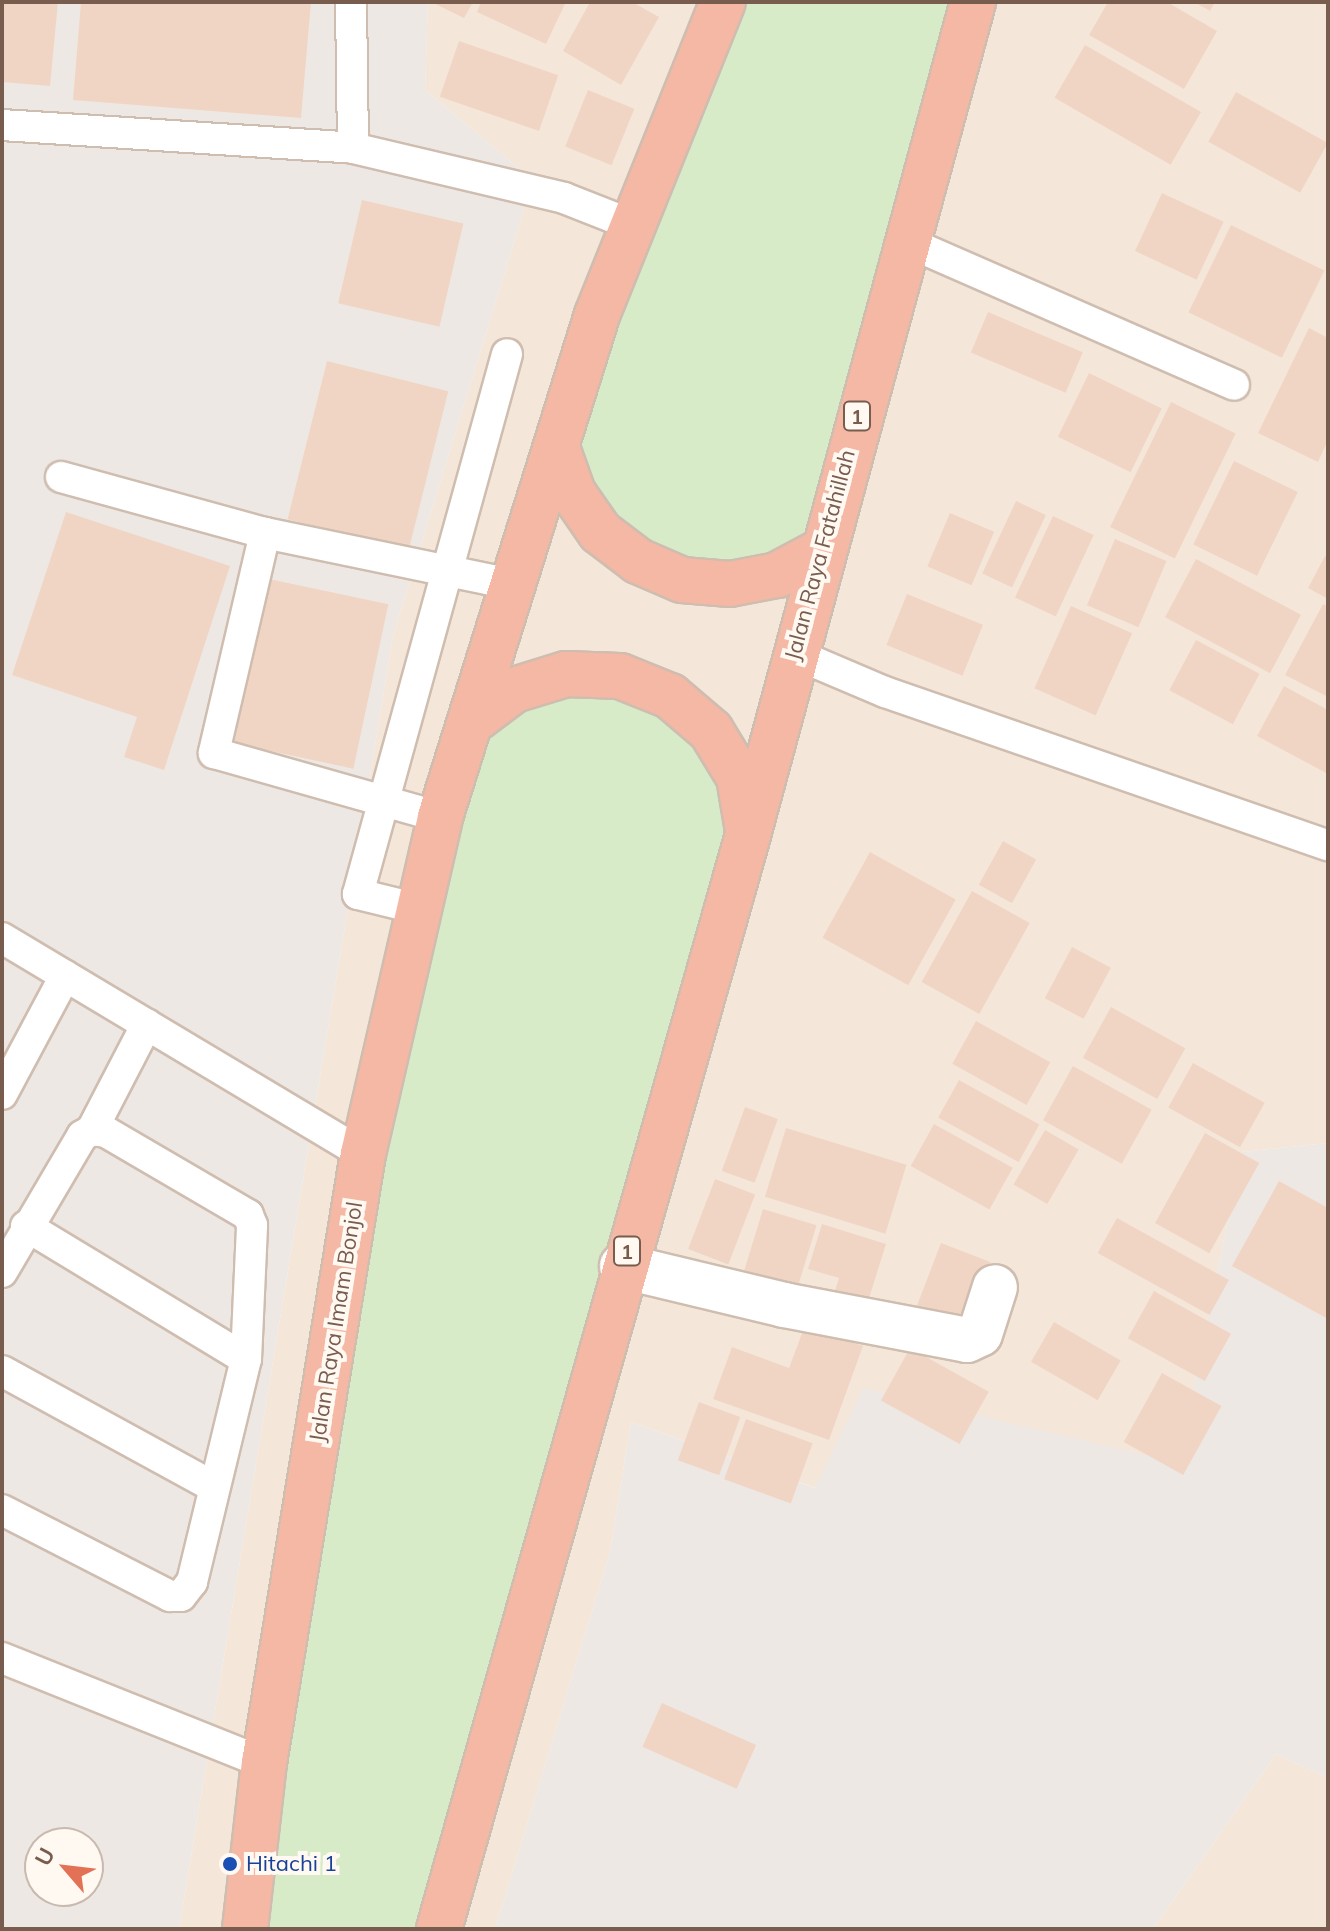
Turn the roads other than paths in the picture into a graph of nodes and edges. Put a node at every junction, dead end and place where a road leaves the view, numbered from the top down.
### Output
1 (351, 2) edge
2 (723, 2) edge
3 (973, 2) edge
4 (2, 125) edge
5 (353, 148) junction
6 (630, 224) junction
7 (905, 241) junction
8 (507, 354) dead end
9 (1234, 385) dead end
10 (557, 448) junction
11 (61, 477) dead end
12 (265, 533) junction
13 (820, 552) junction
14 (443, 571) junction
15 (511, 584) junction
16 (793, 653) junction
17 (470, 723) junction
18 (383, 801) junction
19 (440, 817) junction
20 (749, 831) junction
21 (1328, 845) edge
22 (419, 909) junction
23 (2, 938) edge
24 (65, 976) junction
25 (147, 1024) junction
26 (2, 1094) edge
27 (92, 1130) junction
28 (363, 1154) junction
29 (26, 1226) junction
30 (622, 1266) junction
31 (2, 1272) edge
32 (995, 1287) dead end
33 (246, 1359) junction
34 (2, 1371) edge
35 (214, 1487) junction
36 (2, 1510) edge
37 (2, 1658) edge
38 (264, 1763) junction
39 (245, 1929) edge
40 (439, 1929) edge

1 - 5 lane
2 - 6 highway
3 - 7 highway, Jalan Raya Fatahillah / 1
4 - 5 lane
5 - 6 lane
6 - 10 highway
7 - 9 lane
7 - 13 highway, Jalan Raya Fatahillah / 1
8 - 14 lane
10 - 13 highway
10 - 15 highway
11 - 12 lane
12 - 14 lane
12 - 18 lane
13 - 16 highway, Jalan Raya Fatahillah / 1
14 - 15 lane
14 - 18 lane
15 - 17 highway
16 - 20 highway, Jalan Raya Fatahillah / 1
16 - 21 lane
17 - 19 highway, Jalan Raya Imam Bonjol
17 - 20 highway
18 - 19 lane
18 - 22 lane
19 - 22 highway, Jalan Raya Imam Bonjol
20 - 30 highway, 1
22 - 28 highway, Jalan Raya Imam Bonjol
23 - 24 lane
24 - 25 lane
24 - 26 lane
25 - 27 lane
25 - 28 lane
27 - 29 lane
27 - 33 lane
28 - 38 highway, Jalan Raya Imam Bonjol
29 - 31 lane
29 - 33 lane
30 - 32 street
30 - 40 highway, 1
33 - 35 lane
34 - 35 lane
35 - 36 lane
37 - 38 lane
38 - 39 highway, Jalan Raya Imam Bonjol

